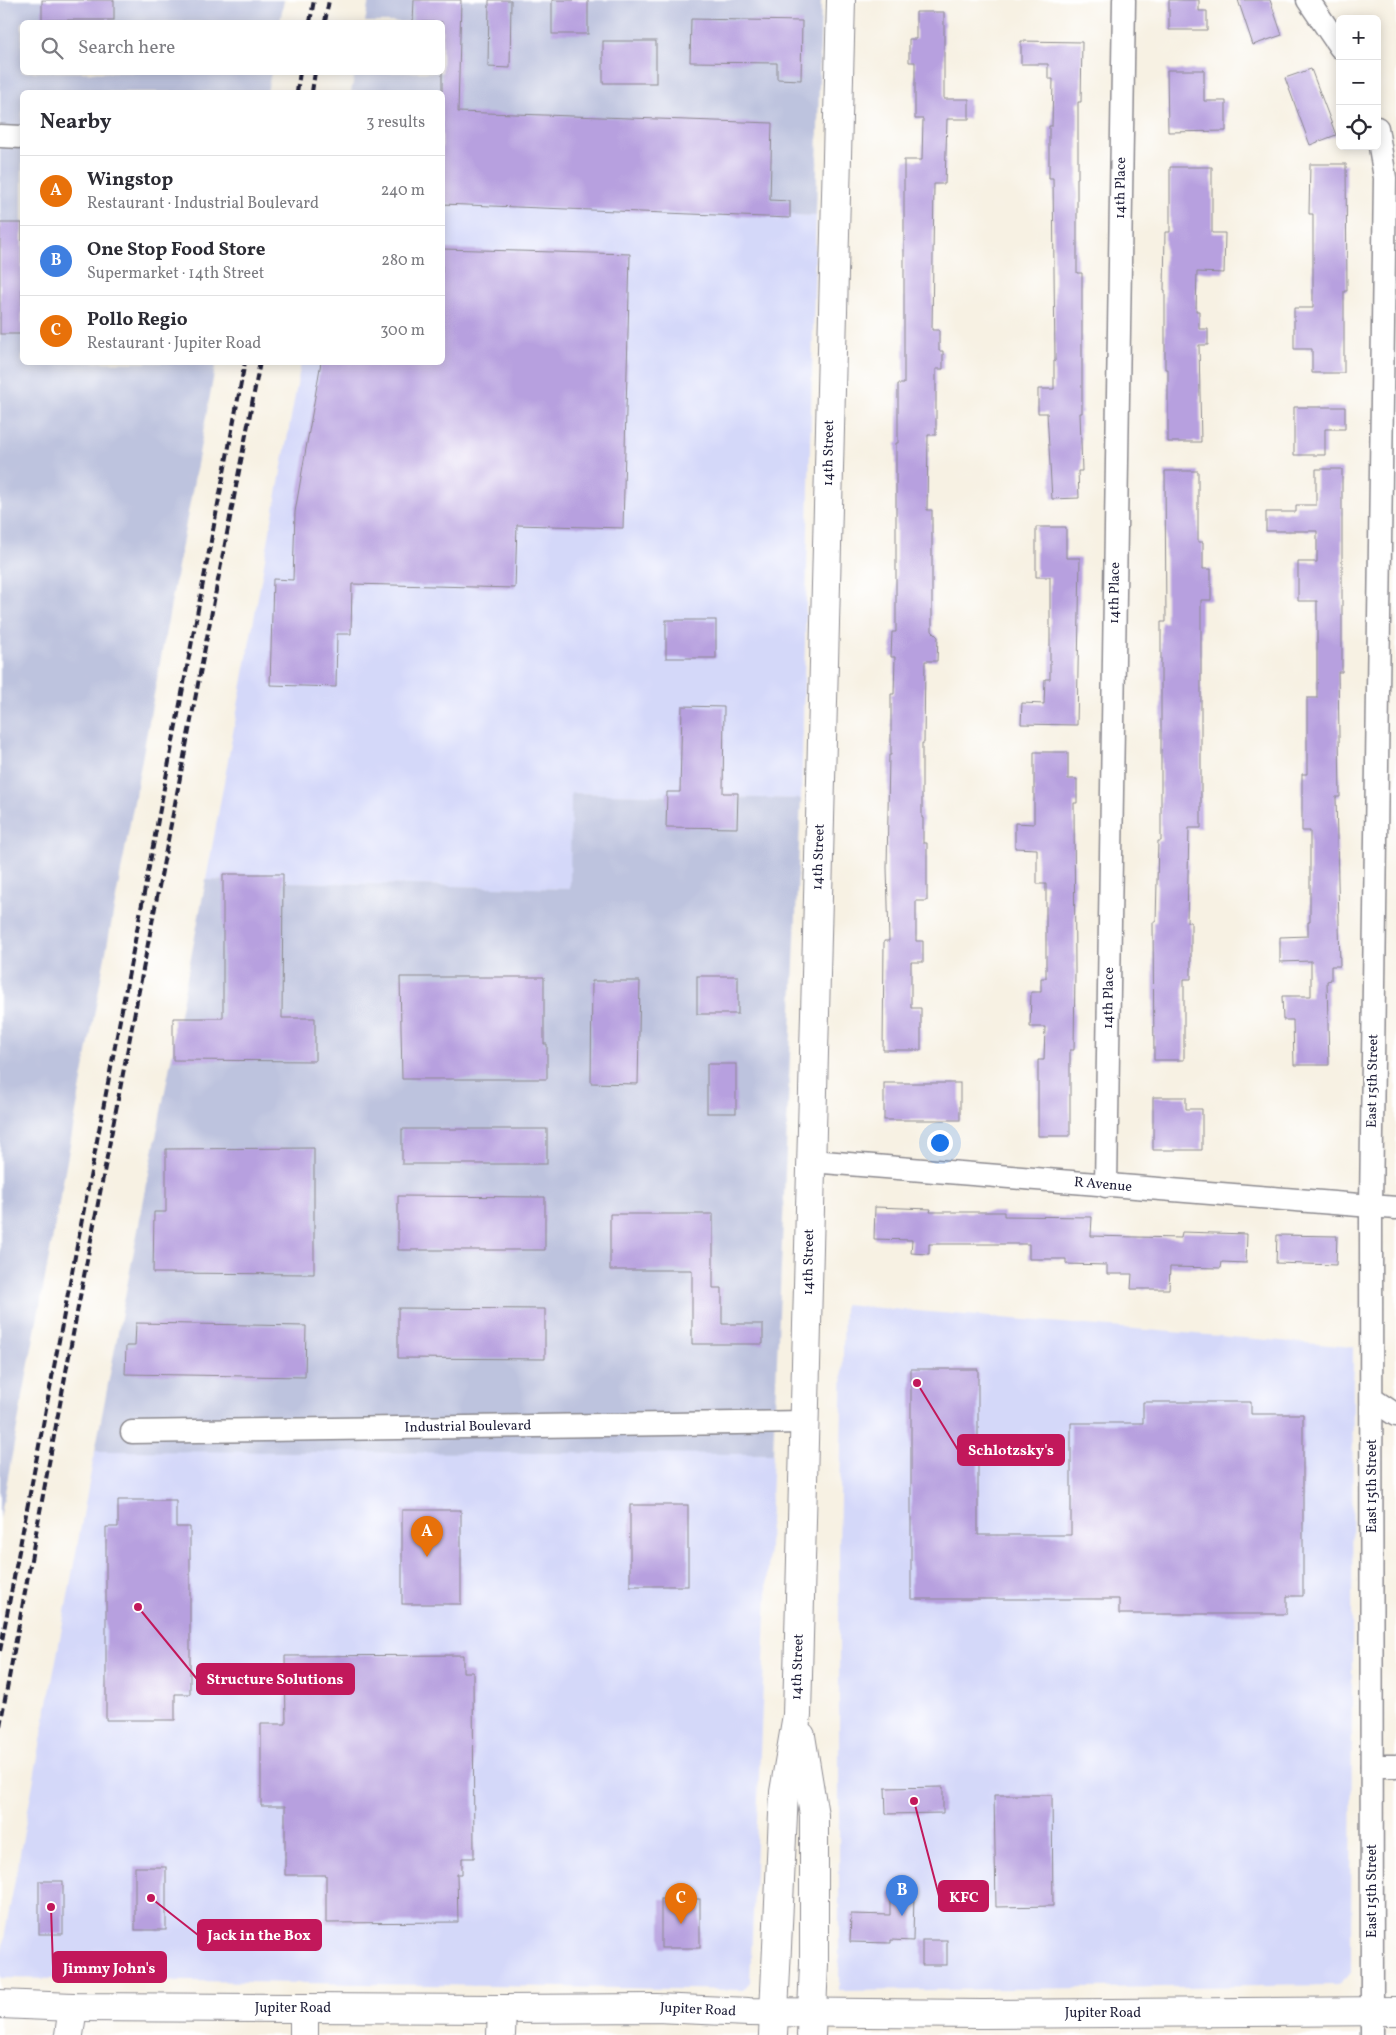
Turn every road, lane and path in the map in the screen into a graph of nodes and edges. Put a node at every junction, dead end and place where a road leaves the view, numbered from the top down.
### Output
1 (841, 0) edge
2 (1124, 0) edge
3 (1308, 0) edge
4 (1336, 41) edge
5 (0, 136) edge
6 (20, 136) edge
7 (1381, 150) edge
8 (811, 1161) junction
9 (1106, 1186) junction
10 (1371, 1206) junction
11 (1396, 1208) edge
12 (1372, 1399) junction
13 (1396, 1415) edge
14 (804, 1422) junction
15 (132, 1432) dead end
16 (797, 1715) junction
17 (1372, 1766) junction
18 (1396, 1766) edge
19 (0, 2004) edge
20 (73, 2007) junction
21 (304, 2008) junction
22 (1380, 2019) edge
23 (502, 2022) edge
24 (774, 2023) edge
25 (811, 2024) edge
26 (982, 2024) edge
27 (1154, 2024) edge
28 (69, 2035) edge
29 (304, 2035) edge

1 - 8 main road, 14th Street
2 - 9 street, 14th Place
3 - 4 street
5 - 6 street
7 - 10 street, East 15th Street
8 - 9 street, R Avenue
8 - 14 main road, 14th Street
9 - 10 street, R Avenue
10 - 11 street, R Avenue
10 - 12 street, East 15th Street
12 - 13 street
12 - 17 street, East 15th Street
14 - 15 street, Industrial Boulevard
14 - 16 main road, 14th Street
16 - 24 main road, 14th Street
16 - 25 main road, 14th Street
17 - 18 street
17 - 22 street, East 15th Street
19 - 20 main road, Jupiter Road
20 - 21 main road, Jupiter Road
20 - 28 main road
21 - 23 main road, Jupiter Road
21 - 29 main road
22 - 27 main road, Jupiter Road
23 - 24 main road, Jupiter Road
24 - 25 main road, Jupiter Road
25 - 26 main road, Jupiter Road
26 - 27 main road, Jupiter Road

